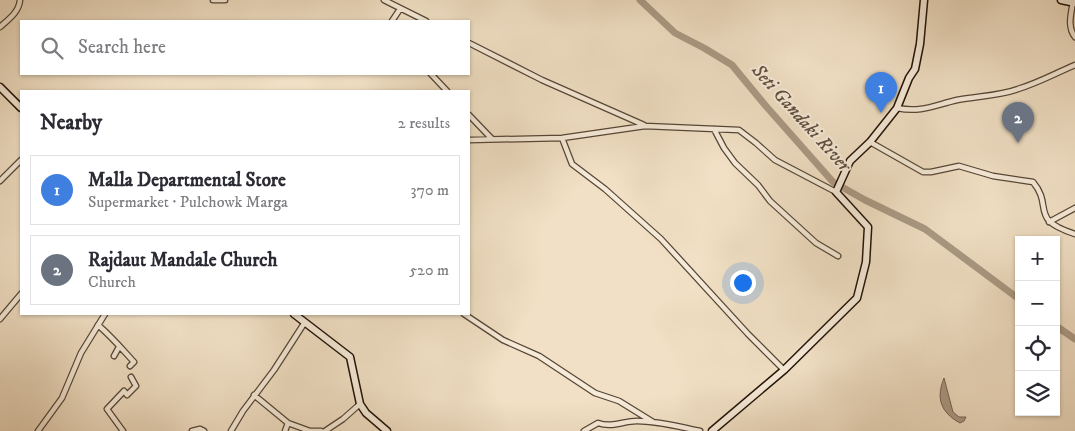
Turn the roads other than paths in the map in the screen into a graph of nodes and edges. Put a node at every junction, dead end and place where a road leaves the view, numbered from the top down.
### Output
1 (20, 0) edge
2 (214, 0) edge
3 (225, 0) edge
4 (384, 0) edge
5 (924, 0) edge
6 (1062, 0) edge
7 (1074, 2) edge
8 (400, 9) junction
9 (393, 20) edge
10 (424, 20) edge
11 (0, 27) edge
12 (1075, 37) edge
13 (470, 44) edge
14 (1075, 65) edge
15 (432, 75) edge
16 (0, 87) edge
17 (446, 90) edge
18 (20, 107) edge
19 (897, 108) junction
20 (470, 115) edge
21 (645, 126) junction
22 (714, 129) junction
23 (562, 138) junction
24 (492, 139) junction
25 (470, 140) edge
26 (870, 142) junction
27 (20, 161) edge
28 (0, 181) edge
29 (836, 192) junction
30 (1075, 208) edge
31 (1049, 222) junction
32 (1075, 234) edge
33 (838, 256) dead end
34 (20, 295) edge
35 (104, 315) edge
36 (295, 315) edge
37 (466, 315) edge
38 (0, 319) edge
39 (305, 322) junction
40 (98, 325) junction
41 (120, 348) junction
42 (114, 356) dead end
43 (130, 366) dead end
44 (784, 370) junction
45 (131, 377) dead end
46 (254, 395) junction
47 (360, 404) junction
48 (653, 422) junction
49 (288, 423) junction
50 (713, 430) edge
51 (38, 431) edge
52 (123, 431) edge
53 (192, 431) edge
54 (204, 431) edge
55 (231, 431) edge
56 (284, 431) edge
57 (321, 431) edge
58 (325, 431) edge
59 (387, 431) edge
60 (584, 431) edge
61 (700, 431) edge

1 - 11 street
2 - 3 street
4 - 8 street
5 - 19 main road
6 - 7 main road
7 - 12 street
8 - 9 street
8 - 10 street
13 - 21 street
14 - 19 street
15 - 17 street
16 - 18 main road
19 - 26 main road
20 - 24 street
21 - 22 street
21 - 23 street
22 - 29 street
22 - 33 street
23 - 24 street
23 - 44 street
24 - 25 street
26 - 29 main road
26 - 31 street
27 - 28 street
29 - 44 main road
30 - 31 street
31 - 32 street
34 - 38 street
35 - 40 street
36 - 39 main road
37 - 48 street
39 - 46 street
39 - 47 main road
40 - 41 street
40 - 51 street
41 - 42 street
41 - 43 street
44 - 50 main road
45 - 52 street
46 - 49 street
46 - 55 street
47 - 58 street
47 - 59 main road
48 - 60 street
48 - 61 street
49 - 56 street
49 - 57 street
50 - 61 street
53 - 54 street

